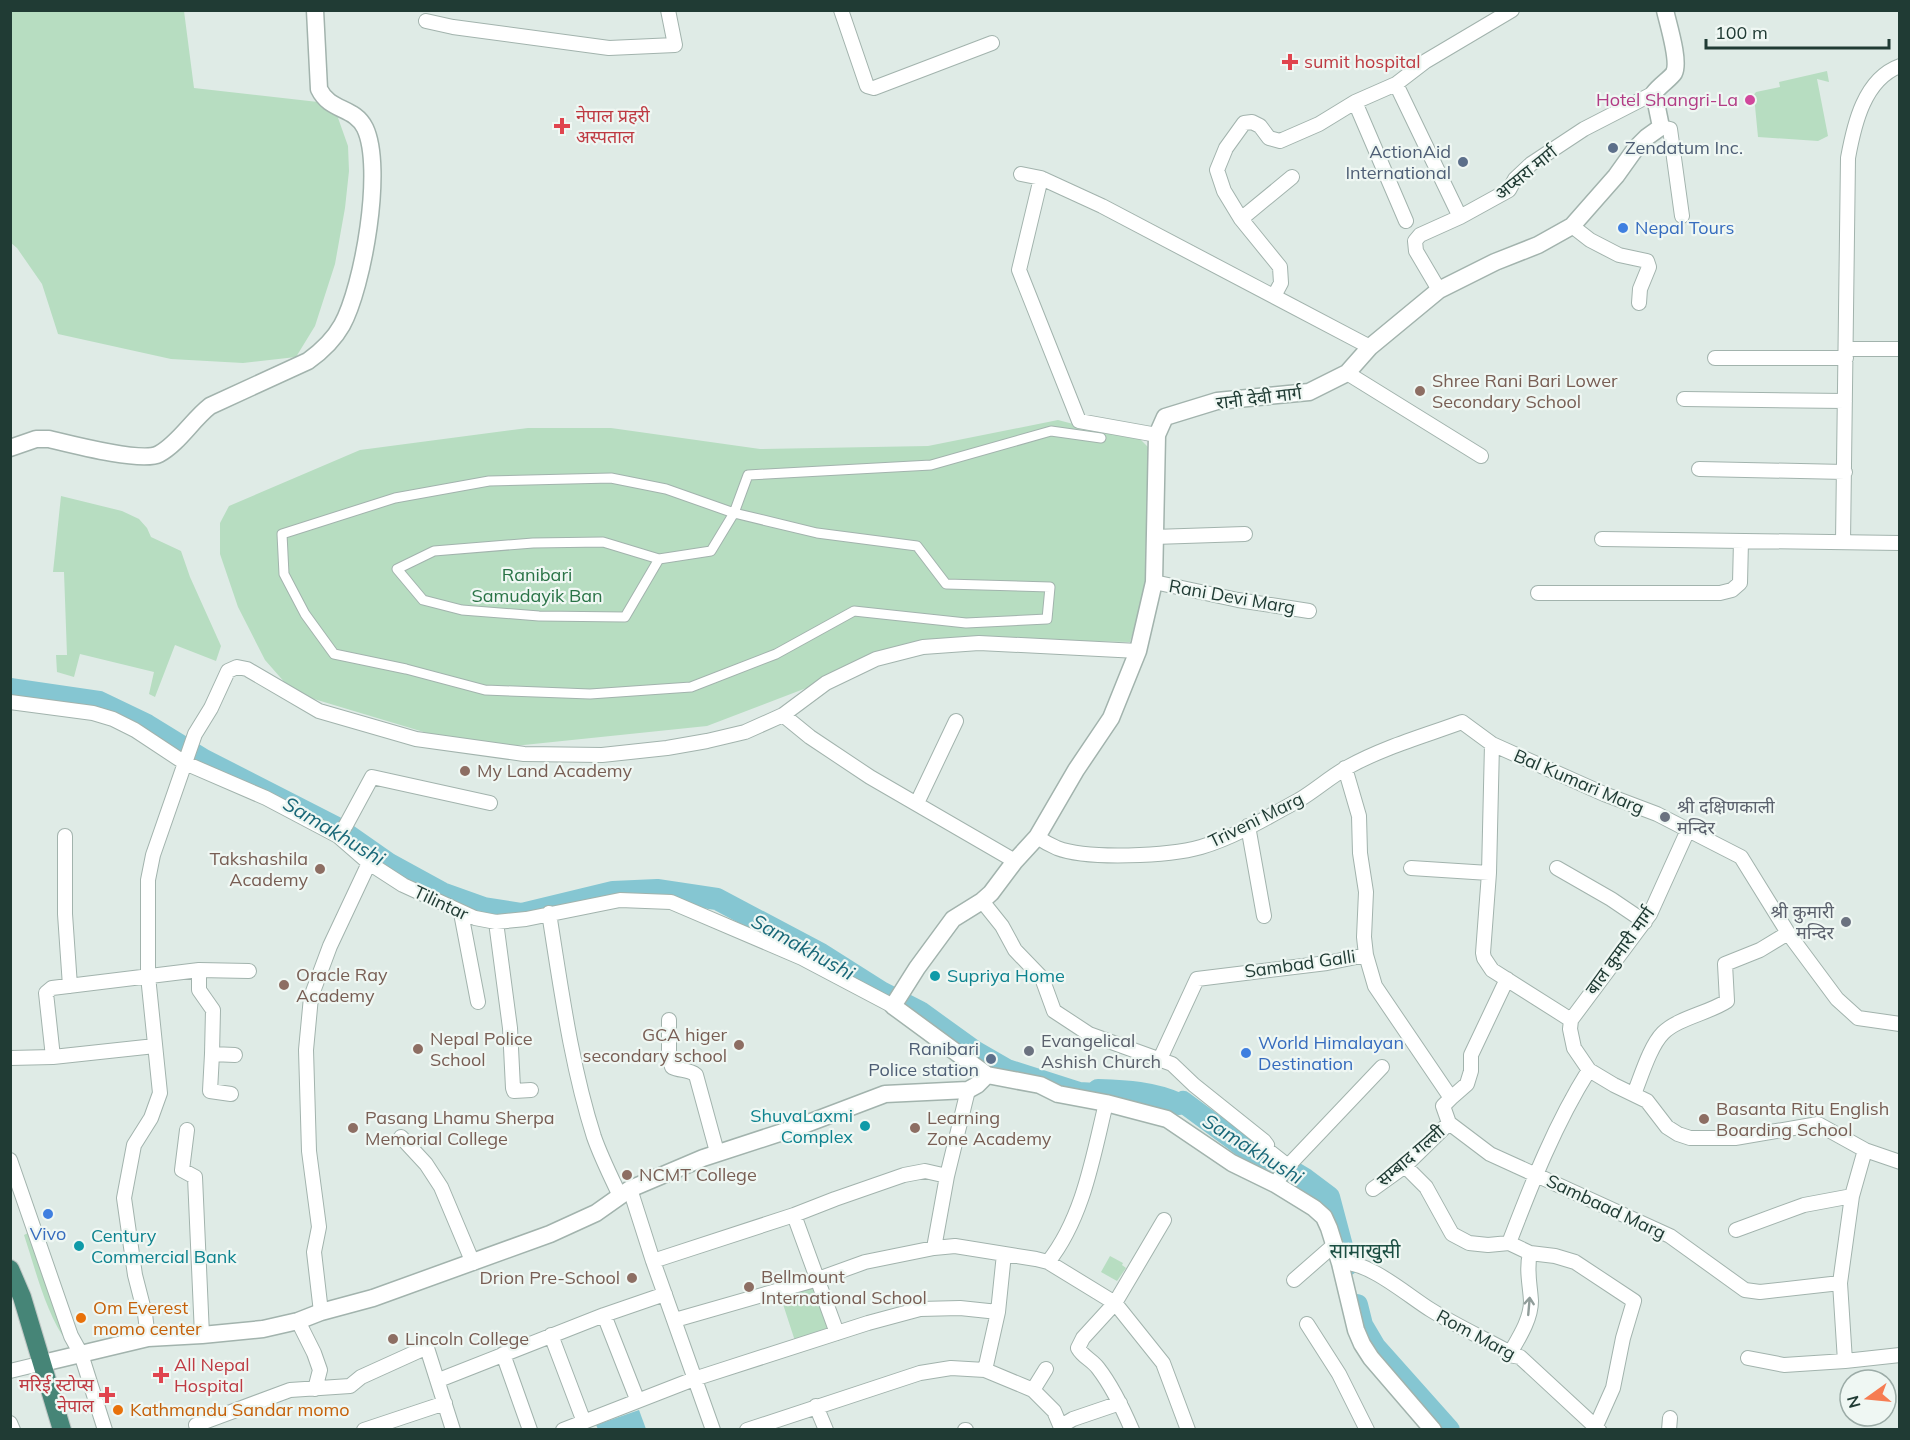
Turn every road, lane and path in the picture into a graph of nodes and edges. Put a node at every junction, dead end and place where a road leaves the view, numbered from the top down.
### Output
1 (315, 10) edge
2 (668, 10) edge
3 (841, 10) edge
4 (1512, 10) edge
5 (1665, 10) edge
6 (426, 21) dead end
7 (992, 44) dead end
8 (1899, 66) edge
9 (1396, 84) junction
10 (1654, 93) junction
11 (1355, 102) junction
12 (1661, 127) junction
13 (1021, 174) dead end
14 (1292, 177) dead end
15 (1041, 178) junction
16 (1682, 216) dead end
17 (1460, 217) junction
18 (1241, 219) junction
19 (1406, 221) dead end
20 (1572, 226) junction
21 (1439, 290) junction
22 (1274, 296) junction
23 (1639, 303) dead end
24 (1370, 347) junction
25 (1899, 349) edge
26 (1846, 353) junction
27 (1715, 358) dead end
28 (1347, 373) junction
29 (1684, 399) dead end
30 (1845, 401) junction
31 (1157, 435) junction
32 (1101, 438) dead end
33 (10, 448) edge
34 (1481, 456) dead end
35 (1699, 469) dead end
36 (1845, 472) junction
37 (734, 513) junction
38 (1245, 534) dead end
39 (1154, 537) junction
40 (1602, 539) dead end
41 (1741, 541) junction
42 (1843, 542) junction
43 (1899, 543) edge
44 (659, 559) junction
45 (1154, 582) junction
46 (1538, 593) dead end
47 (1310, 611) dead end
48 (1138, 651) junction
49 (10, 702) edge
50 (783, 715) junction
51 (957, 721) dead end
52 (1462, 722) joint
53 (1492, 744) junction
54 (185, 763) junction
55 (1345, 768) junction
56 (490, 803) dead end
57 (917, 803) junction
58 (1248, 826) junction
59 (1688, 830) junction
60 (65, 836) dead end
61 (338, 836) junction
62 (1037, 837) junction
63 (1015, 861) junction
64 (369, 863) junction
65 (1411, 868) dead end
66 (1557, 868) dead end
67 (1489, 873) junction
68 (982, 901) junction
69 (461, 913) junction
70 (549, 914) junction
71 (1264, 916) dead end
72 (496, 922) junction
73 (1645, 922) junction
74 (1788, 933) junction
75 (1366, 955) junction
76 (199, 970) junction
77 (249, 971) dead end
78 (148, 976) junction
79 (1507, 979) junction
80 (70, 986) junction
81 (478, 1002) dead end
82 (893, 1006) junction
83 (669, 1020) dead end
84 (1571, 1020) junction
85 (1899, 1024) edge
86 (155, 1046) junction
87 (212, 1054) junction
88 (235, 1055) dead end
89 (53, 1057) junction
90 (10, 1058) edge
91 (1160, 1059) junction
92 (1382, 1067) dead end
93 (1589, 1070) junction
94 (987, 1075) junction
95 (531, 1090) dead end
96 (968, 1090) junction
97 (231, 1094) dead end
98 (1634, 1094) junction
99 (1451, 1098) junction
100 (1106, 1103) junction
101 (1449, 1123) junction
102 (187, 1130) dead end
103 (401, 1137) dead end
104 (1865, 1150) junction
105 (717, 1152) junction
106 (10, 1160) edge
107 (1899, 1162) edge
108 (1405, 1166) junction
109 (1535, 1174) junction
110 (1282, 1175) junction
111 (947, 1176) junction
112 (1373, 1189) dead end
113 (625, 1192) junction
114 (1852, 1196) junction
115 (794, 1215) junction
116 (1164, 1220) dead end
117 (1736, 1230) dead end
118 (1509, 1243) junction
119 (1334, 1245) junction
120 (934, 1248) junction
121 (1530, 1252) junction
122 (1004, 1254) junction
123 (653, 1261) junction
124 (1048, 1262) junction
125 (473, 1263) junction
126 (1345, 1263) junction
127 (10, 1269) edge
128 (818, 1279) junction
129 (1294, 1280) dead end
130 (1839, 1283) junction
131 (665, 1294) junction
132 (1114, 1303) junction
133 (321, 1312) junction
134 (998, 1312) junction
135 (604, 1315) junction
136 (675, 1320) junction
137 (298, 1321) junction
138 (1307, 1324) dead end
139 (837, 1333) junction
140 (202, 1335) junction
141 (551, 1335) junction
142 (148, 1338) junction
143 (81, 1354) junction
144 (503, 1354) junction
145 (1509, 1355) junction
146 (1899, 1355) edge
147 (1748, 1358) dead end
148 (1845, 1361) junction
149 (43, 1363) junction
150 (1046, 1369) dead end
151 (986, 1370) junction
152 (10, 1371) edge
153 (694, 1379) junction
154 (439, 1380) junction
155 (315, 1389) junction
156 (1033, 1390) junction
157 (638, 1399) junction
158 (445, 1403) junction
159 (1120, 1403) junction
160 (816, 1406) junction
161 (584, 1422) junction
162 (10, 1423) edge
163 (1061, 1428) edge
164 (1597, 1428) edge
165 (13, 1430) edge
166 (62, 1430) edge
167 (105, 1430) edge
168 (198, 1430) edge
169 (364, 1430) edge
170 (453, 1430) edge
171 (530, 1430) edge
172 (563, 1430) edge
173 (713, 1430) edge
174 (747, 1430) edge
175 (826, 1430) edge
176 (1132, 1430) edge
177 (1188, 1430) edge
178 (1367, 1430) edge
179 (1433, 1430) edge

1 - 33 street
2 - 6 street
3 - 7 street
4 - 9 street
5 - 10 street
8 - 26 street
9 - 11 street
9 - 17 street
10 - 12 street
10 - 17 street, अप्सरा मार्ग
11 - 18 street
11 - 19 street
12 - 16 street
12 - 20 street, रानी देवी मार्ग
13 - 15 street
14 - 18 street
15 - 22 street
15 - 31 street
17 - 21 street, अप्सरा मार्ग
18 - 22 street
20 - 21 street, रानी देवी मार्ग
20 - 23 street
21 - 24 street, रानी देवी मार्ग
22 - 24 street
24 - 28 street, रानी देवी मार्ग
25 - 26 street
26 - 27 street
26 - 30 street
28 - 31 street, रानी देवी मार्ग
28 - 34 street
29 - 30 street
30 - 36 street
31 - 39 street
32 - 37 street
35 - 36 street
36 - 42 street
37 - 37 street
37 - 44 street
38 - 39 street
39 - 45 street
40 - 41 street
41 - 42 street
41 - 46 street
42 - 43 street
44 - 44 street
45 - 47 street, Rani Devi Marg
45 - 48 street
48 - 50 street
48 - 62 street
49 - 54 street, Tilintar
50 - 54 street
50 - 57 street
51 - 57 street
52 - 53 street, Bal Kumari Marg
52 - 55 street, Triveni Marg
53 - 59 street, Bal Kumari Marg
53 - 67 street
54 - 61 street, Tilintar
54 - 78 street
55 - 58 street, Triveni Marg
55 - 75 street
56 - 61 street
57 - 63 street
58 - 62 street, Triveni Marg
58 - 71 street
59 - 73 street, बाल कुमारी मार्ग
59 - 74 street, Bal Kumari Marg
60 - 80 street
61 - 64 street, Tilintar
62 - 63 street
63 - 68 street
64 - 69 street, Tilintar
64 - 133 street
65 - 67 street
66 - 73 street
67 - 79 street
68 - 82 street
68 - 91 street
69 - 72 street, Tilintar
69 - 81 street
70 - 72 street, Tilintar
70 - 82 street, Tilintar
70 - 113 street
72 - 95 street
73 - 84 street, बाल कुमारी मार्ग
74 - 85 street, Bal Kumari Marg
74 - 98 street
75 - 91 street, Sambad Galli
75 - 99 street, Sambad Galli
76 - 77 street
76 - 78 street
76 - 87 street
78 - 80 street
78 - 86 street
79 - 84 street
79 - 99 street
80 - 89 street
82 - 94 street
83 - 105 street
84 - 93 street
86 - 89 street
86 - 142 street
87 - 88 street
87 - 97 street
89 - 90 street
91 - 110 street
92 - 110 street
93 - 98 street
93 - 109 street
94 - 96 street
94 - 100 street
96 - 105 street
96 - 111 street
98 - 104 street
99 - 101 street
100 - 110 street
100 - 124 street
101 - 108 street, सम्बाद गल्ली
101 - 109 street, Sambaad Marg
102 - 140 street
103 - 125 street
104 - 107 street
104 - 114 street
105 - 113 street
106 - 143 street
108 - 112 street, सम्बाद गल्ली
108 - 118 street
109 - 118 street, Sambaad Marg
109 - 130 street, Sambaad Marg
110 - 119 street
111 - 115 street
111 - 120 street
113 - 123 street
113 - 125 street
114 - 117 street
114 - 130 street
115 - 123 street
115 - 128 street
116 - 132 street
118 - 121 street
119 - 126 street
119 - 129 street
120 - 122 street
120 - 128 street
145 -> 121 street
121 - 164 street
122 - 124 street
122 - 134 street
123 - 131 street
124 - 132 street
125 - 133 street
126 - 145 street, Rom Marg
126 - 179 street
127 - 149 highway
128 - 136 street
128 - 139 street
130 - 148 street
131 - 135 street
131 - 136 street
132 - 159 street
132 - 177 street
133 - 137 street
134 - 139 street
134 - 151 street
135 - 141 street
135 - 157 street
136 - 153 street
137 - 140 street
137 - 155 street
138 - 178 street
139 - 153 street
140 - 142 street
141 - 144 street
141 - 161 street
142 - 143 street
143 - 149 street
143 - 167 street
144 - 154 street
144 - 171 street
145 - 164 street, Rom Marg
146 - 148 street
147 - 148 street
149 - 152 street
149 - 166 highway
150 - 156 street
151 - 156 street
151 - 160 street
153 - 157 street
153 - 173 street
154 - 155 street
154 - 158 street
155 - 168 street
156 - 163 street
157 - 161 street
158 - 169 street
158 - 170 street
159 - 163 street
159 - 176 street
160 - 174 street
160 - 175 street
161 - 172 street
162 - 165 street

